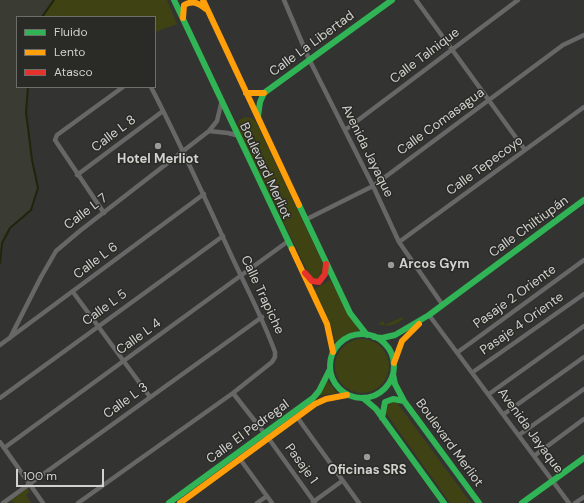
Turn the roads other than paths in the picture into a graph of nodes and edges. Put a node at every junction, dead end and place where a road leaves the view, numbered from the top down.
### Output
1 (174, 0) edge
2 (203, 0) edge
3 (284, 0) edge
4 (392, 0) edge
5 (416, 0) edge
6 (518, 0) edge
7 (208, 10) junction
8 (183, 22) junction
9 (584, 35) edge
10 (452, 49) junction
11 (309, 59) junction
12 (122, 88) edge
13 (152, 88) edge
14 (246, 93) junction
15 (264, 93) junction
16 (489, 100) junction
17 (222, 104) junction
18 (584, 107) edge
19 (163, 111) junction
20 (258, 118) junction
21 (345, 130) junction
22 (209, 131) junction
23 (236, 135) junction
24 (525, 150) junction
25 (184, 151) junction
26 (77, 175) junction
27 (373, 186) junction
28 (204, 194) junction
29 (584, 200) edge
30 (104, 213) junction
31 (307, 219) junction
32 (223, 236) junction
33 (287, 242) junction
34 (399, 242) junction
35 (584, 260) edge
36 (326, 261) junction
37 (300, 267) junction
38 (241, 277) junction
39 (73, 292) junction
40 (584, 294) edge
41 (442, 304) junction
42 (429, 315) junction
43 (262, 317) junction
44 (98, 326) junction
45 (584, 326) edge
46 (367, 335) junction
47 (374, 337) junction
48 (10, 338) junction
49 (0, 345) edge
50 (333, 352) junction
51 (458, 352) junction
52 (584, 358) edge
53 (124, 361) junction
54 (394, 363) junction
55 (330, 369) junction
56 (473, 372) junction
57 (393, 374) junction
58 (584, 388) edge
59 (233, 393) junction
60 (489, 394) junction
61 (347, 395) junction
62 (150, 397) junction
63 (0, 398) edge
64 (363, 398) junction
65 (404, 401) junction
66 (504, 414) junction
67 (297, 418) junction
68 (382, 418) junction
69 (584, 419) edge
70 (519, 435) junction
71 (267, 436) junction
72 (0, 442) edge
73 (4, 448) junction
74 (534, 456) junction
75 (584, 458) edge
76 (240, 459) junction
77 (342, 481) junction
78 (553, 481) junction
79 (29, 484) junction
80 (267, 496) junction
81 (584, 497) edge
82 (314, 502) edge
83 (3, 503) edge
84 (43, 503) edge
85 (78, 503) edge
86 (168, 503) edge
87 (180, 503) edge
88 (257, 503) edge
89 (272, 503) edge
90 (359, 503) edge
91 (444, 503) edge
92 (479, 503) edge
93 (522, 503) edge
94 (569, 503) edge
95 (575, 503) edge

1 - 8 main road, Boulevard Merliot
2 - 7 main road, Boulevard Merliot
3 - 11 street, Avenida Jayaque
4 - 11 main road, Calle La Libertad
5 - 10 street
6 - 10 street, Calle Talnique
7 - 8 main road
7 - 14 main road, Boulevard Merliot
8 - 17 main road, Boulevard Merliot
9 - 16 street, Calle Comasagua
10 - 16 street
10 - 21 street, Calle Talnique
11 - 15 main road, Calle La Libertad
11 - 21 street, Avenida Jayaque
12 - 26 street
13 - 19 street, Calle Trapiche
14 - 15 main road, Calle La Libertad
14 - 20 main road, Boulevard Merliot
15 - 20 main road, Calle La Libertad
16 - 24 street
16 - 27 street, Calle Comasagua
17 - 22 street, Calle L 7
17 - 23 main road, Boulevard Merliot
18 - 24 street, Calle Tepecoyo
19 - 25 street, Calle Trapiche
19 - 26 street, Calle L 8
20 - 31 main road, Boulevard Merliot
21 - 27 street, Avenida Jayaque
22 - 23 street
22 - 25 street, Calle L 7
23 - 33 main road, Boulevard Merliot
24 - 34 street, Calle Tepecoyo
25 - 28 street, Calle Trapiche
25 - 30 street, Calle L 7
26 - 30 street
27 - 31 street, Calle Comasagua
27 - 34 street, Avenida Jayaque
28 - 32 street, Calle Trapiche
28 - 39 street, Calle L 6
29 - 41 main road, Calle Chiltiupán
30 - 48 street, Calle L 7
31 - 36 main road, Boulevard Merliot
32 - 38 street, Calle Trapiche
32 - 44 street, Calle L 5
33 - 37 main road, Boulevard Merliot
33 - 38 street, Calle L 4
34 - 41 street, Avenida Jayaque
35 - 51 street, Pasaje 2 Oriente
36 - 37 main road
36 - 46 main road, Boulevard Merliot
37 - 50 main road, Boulevard Merliot
38 - 43 street, Calle Trapiche
38 - 53 street, Calle L 4
39 - 44 street
39 - 48 street, Calle L 6
40 - 56 street, Pasaje 4 Oriente
41 - 42 main road, Calle Chiltiupán
42 - 47 main road, Calle Chiltiupán
42 - 51 street, Avenida Jayaque
42 - 54 main road, Calle Chiltiupán
43 - 59 street, Calle Trapiche
43 - 62 street, Calle L 3
44 - 53 street
44 - 63 street, Calle L 5
45 - 60 street
46 - 47 main road
46 - 50 main road
47 - 54 main road
48 - 49 street, Calle L 6
50 - 55 main road
51 - 56 street, Avenida Jayaque
52 - 66 street
53 - 62 street
53 - 73 street, Calle L 4
54 - 57 main road
55 - 61 main road
55 - 71 main road, Calle El Pedregal
56 - 60 street, Avenida Jayaque
57 - 64 main road
57 - 65 main road, Boulevard Merliot
58 - 70 street
59 - 71 street, Pasaje 1
59 - 85 street, Calle Trapiche
60 - 66 street, Avenida Jayaque
61 - 64 main road
61 - 67 main road, Calle El Pedregal
62 - 79 street, Calle L 3
64 - 68 main road
65 - 68 main road
65 - 92 main road, Boulevard Merliot
66 - 70 street, Avenida Jayaque
67 - 71 main road, Calle El Pedregal
67 - 77 street
68 - 91 main road
69 - 74 street
70 - 74 street, Avenida Jayaque
71 - 76 main road, Calle El Pedregal
71 - 82 street, Pasaje 1
71 - 86 main road, Calle El Pedregal
72 - 73 street
73 - 79 street
74 - 78 street, Avenida Jayaque
75 - 78 main road
76 - 80 street
76 - 87 main road, Calle El Pedregal
77 - 82 street
77 - 90 street
78 - 93 main road
78 - 94 street, Avenida Jayaque
79 - 83 street, Calle L 3
79 - 84 street
80 - 88 street
80 - 89 street
81 - 95 street

